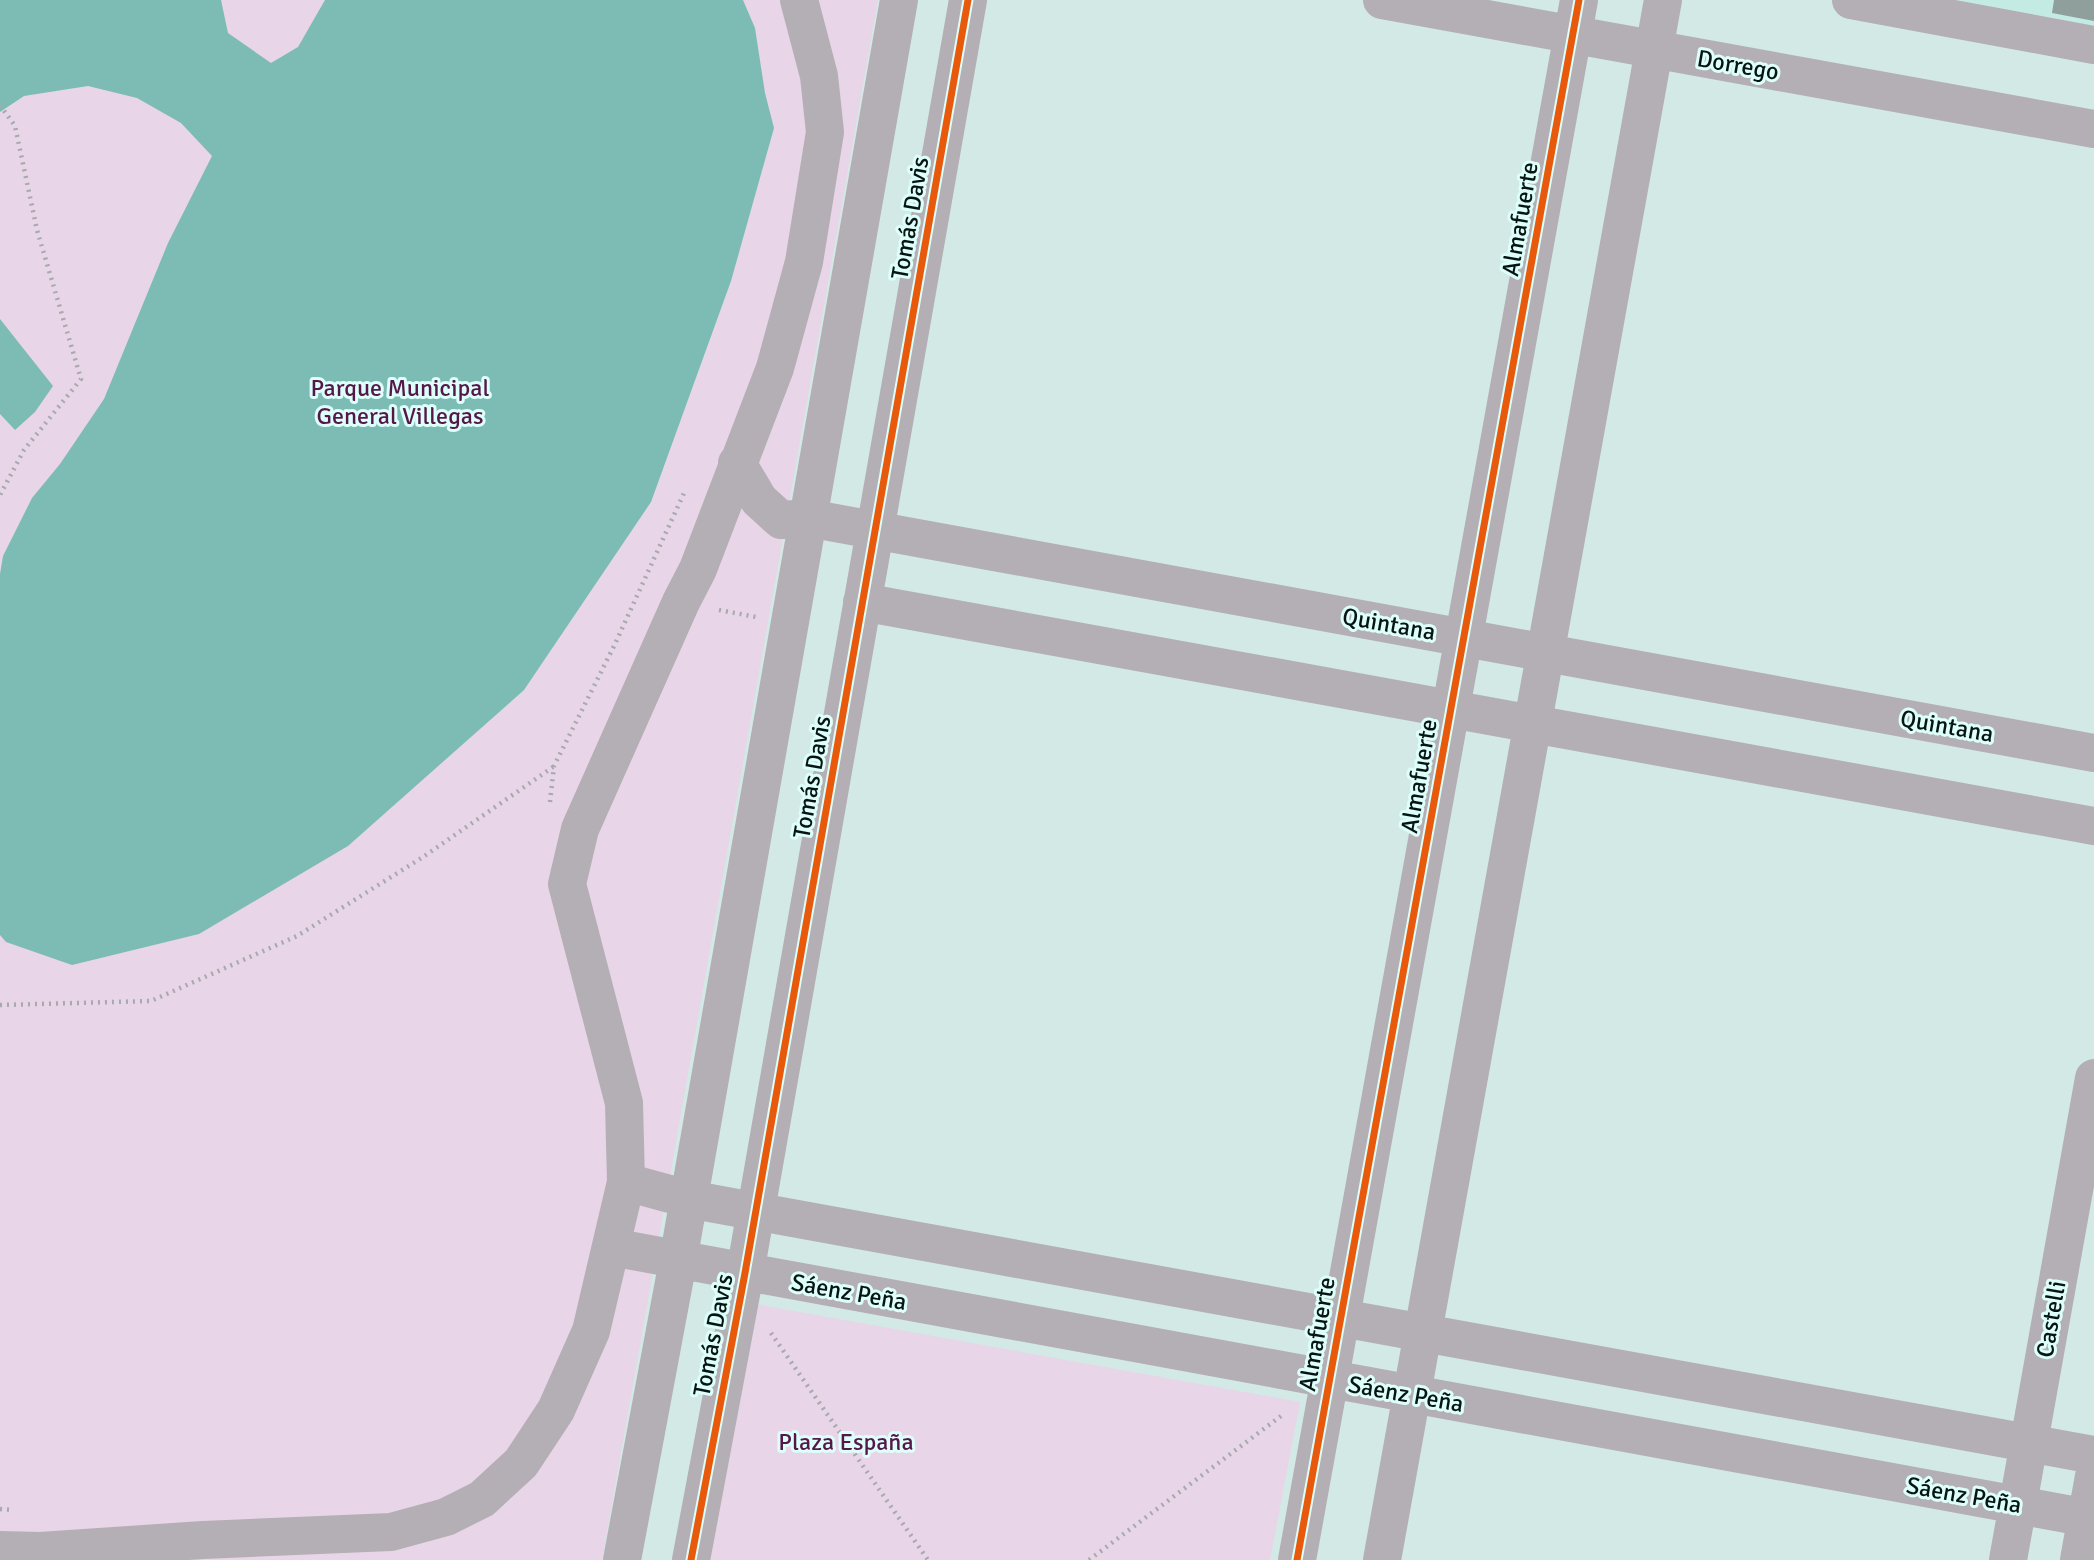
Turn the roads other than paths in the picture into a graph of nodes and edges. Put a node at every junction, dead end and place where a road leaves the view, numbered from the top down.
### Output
1 (899, 0) edge
2 (968, 0) edge
3 (1382, 0) edge
4 (1663, 0) edge
5 (1851, 0) edge
6 (803, 6) edge
7 (1576, 17) edge
8 (2094, 45) edge
9 (1654, 50) junction
10 (2094, 129) edge
11 (737, 463) junction
12 (808, 518) junction
13 (875, 530) junction
14 (862, 602) junction
15 (1464, 638) junction
16 (1546, 653) junction
17 (1451, 709) junction
18 (1532, 724) junction
19 (2094, 753) edge
20 (2094, 827) edge
21 (2094, 1078) edge
22 (626, 1181) junction
23 (688, 1199) junction
24 (755, 1212) junction
25 (611, 1247) junction
26 (678, 1261) junction
27 (744, 1273) junction
28 (1340, 1318) junction
29 (1422, 1333) junction
30 (1329, 1380) junction
31 (1412, 1395) junction
32 (2028, 1443) junction
33 (2094, 1455) edge
34 (2094, 1476) edge
35 (2017, 1505) junction
36 (2090, 1518) edge
37 (0, 1550) edge
38 (622, 1560) edge
39 (691, 1560) edge
40 (1297, 1560) edge
41 (1382, 1560) edge
42 (2008, 1560) edge
43 (2079, 1560) edge

1 - 12 street, Tomás Davis
2 - 13 street, Tomás Davis
3 - 7 street, Dorrego
4 - 9 street
5 - 8 street
6 - 11 street
7 - 9 street, Dorrego
7 - 15 street, Almafuerte
9 - 10 street, Dorrego
9 - 16 street
11 - 12 street, Quintana
11 - 22 street
12 - 13 street, Quintana
12 - 23 street, Tomás Davis
13 - 14 street, Tomás Davis
13 - 15 street, Quintana
14 - 17 street
14 - 24 street, Tomás Davis
15 - 16 street, Quintana
15 - 17 street, Almafuerte
16 - 18 street
16 - 19 street, Quintana
17 - 18 street
17 - 28 street, Almafuerte
18 - 20 street
18 - 29 street
21 - 32 street, Castelli
22 - 23 street
22 - 25 street
23 - 24 street
23 - 26 street, Tomás Davis
24 - 27 street, Tomás Davis
24 - 28 street
25 - 26 street, Sáenz Peña
25 - 37 street
26 - 27 street, Sáenz Peña
26 - 38 street, Tomás Davis
27 - 30 street, Sáenz Peña
27 - 39 street, Tomás Davis
28 - 29 street
28 - 30 street, Almafuerte
29 - 31 street
29 - 32 street
30 - 31 street, Sáenz Peña
30 - 40 street, Almafuerte
31 - 35 street, Sáenz Peña
31 - 41 street
32 - 33 street
32 - 35 street, Castelli
34 - 36 street
35 - 36 street, Sáenz Peña
35 - 42 street, Castelli
36 - 43 street

